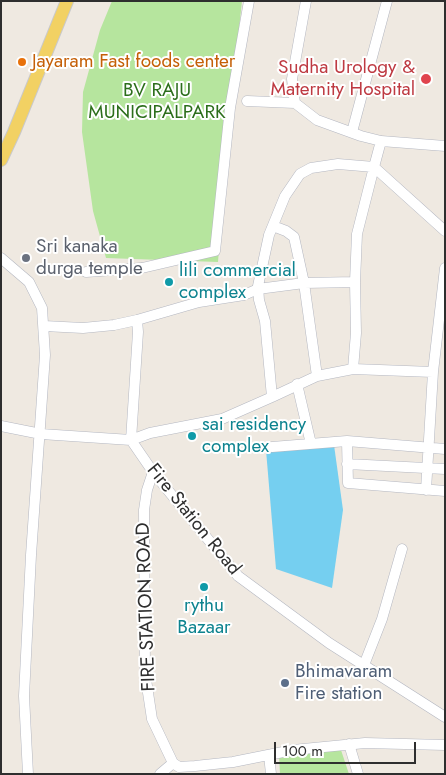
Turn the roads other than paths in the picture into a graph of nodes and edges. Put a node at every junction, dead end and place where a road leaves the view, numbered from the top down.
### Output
1 (67, 1) edge
2 (249, 1) edge
3 (306, 1) edge
4 (387, 1) edge
5 (247, 102) dead end
6 (295, 103) junction
7 (352, 132) junction
8 (381, 141) junction
9 (445, 146) edge
10 (1, 160) edge
11 (374, 167) junction
12 (273, 226) junction
13 (445, 231) edge
14 (1, 258) edge
15 (445, 268) edge
16 (86, 272) dead end
17 (355, 282) junction
18 (304, 283) junction
19 (258, 289) junction
20 (137, 320) junction
21 (44, 326) junction
22 (353, 370) junction
23 (433, 372) junction
24 (317, 376) junction
25 (297, 384) junction
26 (272, 397) junction
27 (1, 426) edge
28 (41, 434) junction
29 (131, 440) junction
30 (347, 441) junction
31 (311, 444) junction
32 (272, 447) dead end
33 (429, 448) junction
34 (445, 449) edge
35 (347, 464) junction
36 (427, 468) junction
37 (445, 469) edge
38 (153, 472) junction
39 (426, 490) junction
40 (445, 491) edge
41 (402, 549) dead end
42 (364, 666) junction
43 (445, 717) edge
44 (349, 744) junction
45 (445, 745) edge
46 (270, 755) junction
47 (172, 763) junction
48 (195, 770) edge
49 (28, 774) edge
50 (160, 774) edge
51 (271, 774) edge
52 (358, 774) edge

1 - 10 main road
2 - 16 street
3 - 6 street
4 - 7 street
5 - 6 street
6 - 7 street
7 - 8 street
8 - 9 street
8 - 11 street
11 - 12 street
11 - 13 street
11 - 17 street
12 - 18 street
12 - 19 street
14 - 21 street
15 - 23 street
17 - 18 street
17 - 22 street
18 - 19 street
18 - 24 street
19 - 20 street
19 - 26 street
20 - 21 street
20 - 29 street
21 - 28 street
22 - 23 street
22 - 24 street
23 - 33 street
24 - 25 street
25 - 26 street
25 - 31 street
26 - 29 street
27 - 28 street
28 - 29 street
28 - 49 street
29 - 38 street, Fire Station Road
30 - 31 street
30 - 33 street
30 - 35 street
31 - 32 street
33 - 34 street
33 - 36 street
35 - 36 street
35 - 39 street
36 - 37 street
36 - 39 street
38 - 42 street, Fire Station Road
38 - 47 street, FIRE STATION ROAD
39 - 40 street
41 - 42 street
42 - 43 street, Fire Station Road
44 - 45 street
44 - 46 street
44 - 52 street
46 - 48 street
46 - 51 street
47 - 48 street
47 - 50 street

